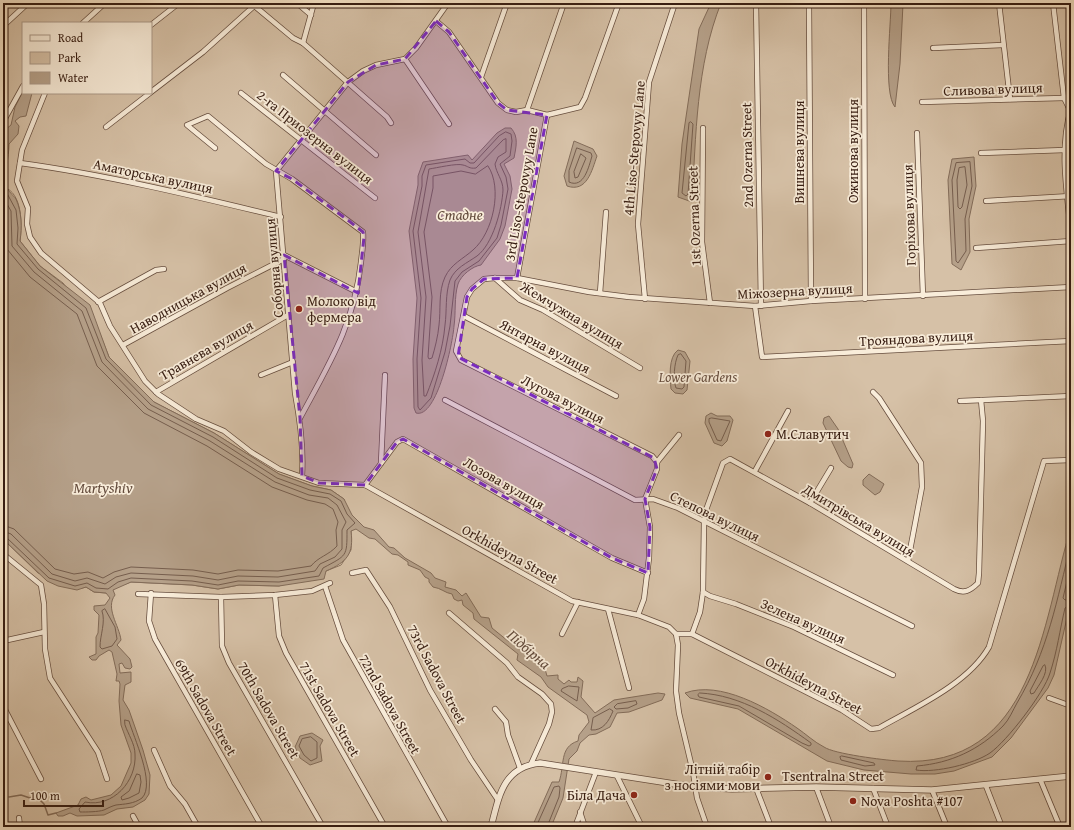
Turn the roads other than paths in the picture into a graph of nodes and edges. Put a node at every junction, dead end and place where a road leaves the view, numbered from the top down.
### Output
1 (28, 3) edge
2 (105, 3) edge
3 (179, 3) edge
4 (297, 3) edge
5 (314, 3) edge
6 (448, 3) edge
7 (506, 3) edge
8 (564, 3) edge
9 (619, 3) edge
10 (675, 3) edge
11 (756, 3) edge
12 (808, 3) edge
13 (864, 3) edge
14 (999, 3) edge
15 (1053, 3) edge
16 (252, 4) edge
17 (311, 15) junction
18 (436, 21) junction
19 (84, 22) edge
20 (152, 24) edge
21 (3, 26) edge
22 (303, 43) junction
23 (1003, 45) junction
24 (933, 48) dead end
25 (405, 59) junction
26 (284, 75) dead end
27 (480, 77) junction
28 (348, 82) junction
29 (22, 88) edge
30 (152, 92) edge
31 (240, 93) dead end
32 (45, 94) edge
33 (150, 94) edge
34 (1064, 98) junction
35 (1010, 99) junction
36 (922, 102) dead end
37 (1071, 109) edge
38 (527, 110) junction
39 (324, 111) junction
40 (547, 115) junction
41 (3, 122) edge
42 (391, 123) dead end
43 (449, 124) dead end
44 (106, 127) dead end
45 (703, 128) dead end
46 (917, 133) dead end
47 (301, 140) junction
48 (215, 148) dead end
49 (1065, 150) junction
50 (981, 153) dead end
51 (376, 155) dead end
52 (20, 163) junction
53 (276, 171) junction
54 (1069, 196) edge
55 (375, 198) dead end
56 (986, 201) dead end
57 (606, 212) dead end
58 (280, 217) junction
59 (1071, 233) edge
60 (1071, 241) edge
61 (976, 248) dead end
62 (284, 257) junction
63 (164, 269) dead end
64 (495, 278) junction
65 (517, 278) junction
66 (1071, 287) edge
67 (357, 292) junction
68 (600, 293) junction
69 (923, 296) junction
70 (645, 299) junction
71 (865, 299) junction
72 (811, 301) junction
73 (98, 302) junction
74 (710, 303) junction
75 (755, 306) junction
76 (761, 306) junction
77 (288, 315) junction
78 (464, 316) junction
79 (1071, 341) edge
80 (124, 345) junction
81 (292, 362) junction
82 (640, 368) dead end
83 (261, 375) dead end
84 (385, 375) dead end
85 (156, 392) junction
86 (873, 392) dead end
87 (616, 396) dead end
88 (1071, 396) edge
89 (445, 400) dead end
90 (981, 400) junction
91 (960, 401) dead end
92 (788, 411) dead end
93 (300, 418) junction
94 (679, 434) dead end
95 (1071, 460) edge
96 (657, 462) junction
97 (381, 464) junction
98 (831, 468) dead end
99 (755, 471) junction
100 (302, 476) junction
101 (365, 485) junction
102 (645, 499) junction
103 (810, 503) junction
104 (704, 522) junction
105 (3, 554) edge
106 (908, 561) junction
107 (352, 573) dead end
108 (648, 573) junction
109 (330, 583) dead end
110 (325, 586) junction
111 (703, 592) junction
112 (151, 593) junction
113 (138, 594) dead end
114 (275, 595) junction
115 (221, 597) junction
116 (578, 602) junction
117 (608, 609) junction
118 (449, 613) dead end
119 (638, 615) junction
120 (912, 626) dead end
121 (44, 632) junction
122 (562, 634) dead end
123 (676, 634) junction
124 (692, 634) junction
125 (3, 641) edge
126 (893, 675) dead end
127 (628, 688) dead end
128 (1050, 698) dead end
129 (3, 706) edge
130 (1071, 706) edge
131 (495, 709) dead end
132 (154, 750) dead end
133 (530, 764) junction
134 (520, 768) junction
135 (596, 772) junction
136 (618, 776) junction
137 (1071, 776) edge
138 (41, 779) dead end
139 (107, 779) dead end
140 (1040, 780) junction
141 (986, 786) junction
142 (694, 787) junction
143 (816, 787) junction
144 (756, 788) junction
145 (873, 788) junction
146 (932, 790) junction
147 (498, 800) junction
148 (580, 812) junction
149 (133, 816) dead end
150 (19, 818) dead end
151 (20, 827) edge
152 (139, 827) edge
153 (198, 827) edge
154 (262, 827) edge
155 (323, 827) edge
156 (385, 827) edge
157 (448, 827) edge
158 (491, 827) edge
159 (575, 827) edge
160 (585, 827) edge
161 (642, 827) edge
162 (707, 827) edge
163 (771, 827) edge
164 (831, 827) edge
165 (888, 827) edge
166 (947, 827) edge
167 (1002, 827) edge
168 (1060, 827) edge

1 - 21 street
2 - 19 street
3 - 20 street
4 - 17 street
5 - 17 street
6 - 18 street
7 - 27 street
8 - 38 street
9 - 40 street, 3rd Liso-Stepovyy Lane
10 - 70 street, 4th Liso-Stepovyy Lane
11 - 76 street, 2nd Ozerna Street
12 - 72 street, Вишнева вулиця
13 - 71 street, Ожинова вулиця
14 - 23 street
15 - 34 street
16 - 22 street
16 - 30 street
17 - 22 street
18 - 25 street
18 - 27 street
22 - 28 street
23 - 24 street
23 - 35 street
25 - 28 street
25 - 43 street
26 - 39 street
27 - 38 street
28 - 39 street
28 - 42 street
29 - 41 street
31 - 47 street, 2-га Приозерна вулиця
32 - 52 street, Orkhideyna Street
33 - 44 street
34 - 35 street, Сливова вулиця
34 - 37 street
35 - 36 street, Сливова вулиця
37 - 49 street
38 - 40 street
39 - 47 street
39 - 51 street
40 - 65 street, 3rd Liso-Stepovyy Lane
45 - 74 street, 1st Ozerna Street
46 - 69 street, Горіхова вулиця
47 - 53 street
47 - 55 street, 2-га Приозерна вулиця
48 - 53 street
49 - 50 street
49 - 54 street
52 - 58 street, Аматорська вулиця
52 - 73 street, Orkhideyna Street
53 - 58 street, Соборна вулиця
53 - 67 street
54 - 56 street
54 - 59 street
57 - 68 street
58 - 62 street, Соборна вулиця
60 - 61 street
62 - 67 street
62 - 77 street, Соборна вулиця
62 - 80 street, Наводницька вулиця
63 - 73 street
64 - 65 street, Міжозерна вулиця
64 - 78 street, Міжозерна вулиця
64 - 82 street, Жемчужна вулиця
65 - 68 street, Міжозерна вулиця
66 - 69 street, Міжозерна вулиця
67 - 93 street
68 - 70 street, Міжозерна вулиця
69 - 71 street, Міжозерна вулиця
70 - 74 street, Міжозерна вулиця
71 - 72 street, Міжозерна вулиця
72 - 76 street, Міжозерна вулиця
73 - 80 street, Orkhideyna Street
74 - 75 street, Міжозерна вулиця
75 - 76 street, Міжозерна вулиця
75 - 79 street, Трояндова вулиця
77 - 81 street, Соборна вулиця
77 - 85 street, Травнева вулиця
78 - 87 street, Янтарна вулиця
78 - 96 street, Лугова вулиця
80 - 85 street, Orkhideyna Street
81 - 83 street
81 - 93 street, Соборна вулиця
84 - 97 street
85 - 100 street, Orkhideyna Street
86 - 106 street
88 - 90 street
89 - 102 street, Степова вулиця
90 - 91 street
90 - 106 street, Дмитрівська вулиця
92 - 99 street
93 - 100 street, Соборна вулиця
94 - 96 street
95 - 124 street, Orkhideyna Street
96 - 102 street
97 - 101 street, Лозова вулиця
97 - 108 street, Лозова вулиця
98 - 103 street
99 - 103 street, Дмитрівська вулиця
99 - 104 street, Дмитрівська вулиця
100 - 101 street, Orkhideyna Street
101 - 116 street, Orkhideyna Street
102 - 104 street, Степова вулиця
102 - 108 street
103 - 106 street, Дмитрівська вулиця
104 - 111 street, Дмитрівська вулиця
104 - 120 street, Степова вулиця
105 - 121 street
107 - 147 street, 73rd Sadova Street
108 - 119 street
109 - 110 street
110 - 114 street
110 - 157 street, 72nd Sadova Street
111 - 124 street, Дмитрівська вулиця
111 - 126 street, Зелена вулиця
112 - 113 street
112 - 115 street
112 - 154 street, 69th Sadova Street
114 - 115 street
114 - 156 street, 71st Sadova Street
115 - 155 street, 70th Sadova Street
116 - 117 street, Orkhideyna Street
116 - 122 street
117 - 119 street, Orkhideyna Street
117 - 127 street
118 - 133 street
119 - 123 street, Orkhideyna Street
121 - 125 street
121 - 139 street
123 - 124 street, Orkhideyna Street
123 - 142 street
128 - 130 street
129 - 138 street
131 - 134 street
132 - 153 street
133 - 134 street, Tsentralna Street
133 - 135 street, Tsentralna Street
134 - 147 street, Tsentralna Street
135 - 136 street, Tsentralna Street
135 - 148 street
136 - 142 street, Tsentralna Street
136 - 161 street
137 - 140 street, Tsentralna Street
140 - 141 street, Tsentralna Street
140 - 168 street
141 - 146 street, Tsentralna Street
141 - 167 street
142 - 144 street, Tsentralna Street
142 - 162 street
143 - 144 street, Tsentralna Street
143 - 145 street, Tsentralna Street
143 - 164 street
144 - 163 street
145 - 146 street, Tsentralna Street
145 - 165 street
146 - 166 street
147 - 158 street, Tsentralna Street
148 - 159 street
148 - 160 street
149 - 152 street
150 - 151 street

